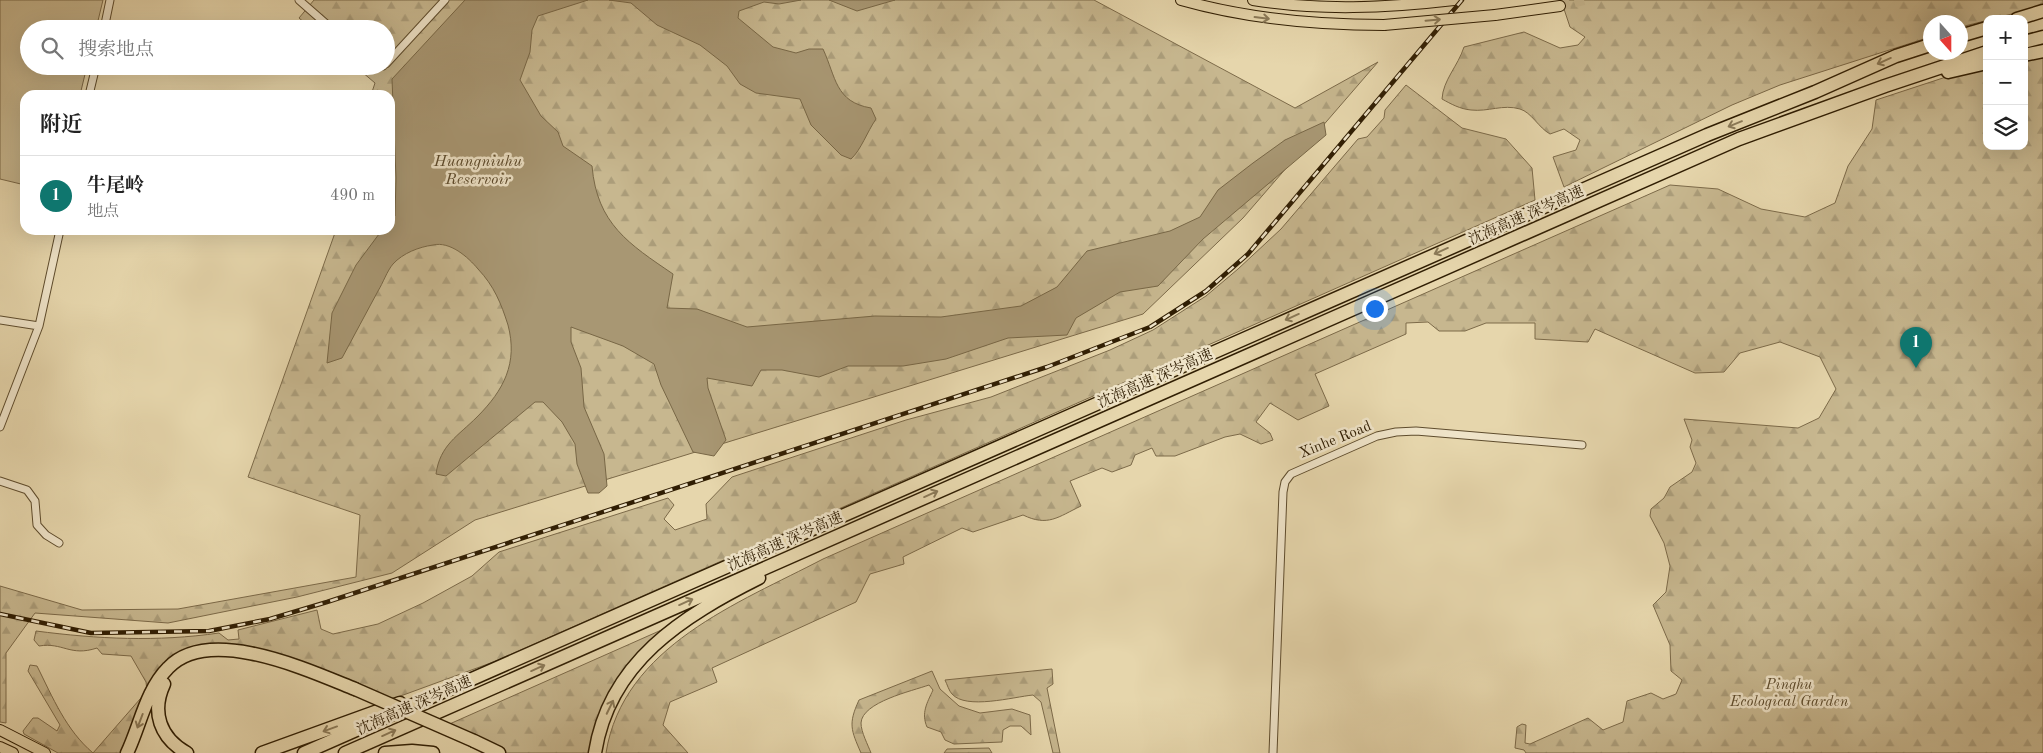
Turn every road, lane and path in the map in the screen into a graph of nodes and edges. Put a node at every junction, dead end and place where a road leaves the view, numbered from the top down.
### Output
1 (110, 0) edge
2 (299, 0) edge
3 (445, 0) edge
4 (1181, 0) edge
5 (1253, 0) edge
6 (1454, 0) edge
7 (1560, 6) tunnel mouth
8 (2043, 11) edge
9 (2028, 16) edge
10 (106, 20) edge
11 (322, 20) edge
12 (1983, 29) edge
13 (1968, 34) edge
14 (2043, 37) edge
15 (2028, 41) edge
16 (1923, 47) edge
17 (2043, 51) edge
18 (1983, 53) edge
19 (395, 54) edge
20 (2028, 54) edge
21 (1983, 64) edge
22 (94, 75) edge
23 (1885, 86) junction
24 (91, 90) edge
25 (59, 235) edge
26 (0, 320) edge
27 (39, 326) junction
28 (0, 428) edge
29 (1582, 445) dead end
30 (0, 481) edge
31 (909, 504) junction
32 (59, 543) dead end
33 (540, 650) junction
34 (352, 691) junction
35 (0, 730) edge
36 (470, 743) junction
37 (0, 747) edge
38 (13, 753) edge
39 (45, 753) edge
40 (126, 753) edge
41 (187, 753) edge
42 (262, 753) edge
43 (304, 753) edge
44 (345, 753) edge
45 (385, 753) edge
46 (432, 753) edge
47 (483, 753) edge
48 (498, 753) edge
49 (595, 753) edge
50 (1273, 753) edge

1 - 10 street
2 - 11 street
3 - 19 street
4 -> 7 main road, bridge
5 - 6 main road
8 - 9 highway
12 - 13 highway
14 - 15 highway
16 -> 33 highway, 沈海高速 深岑高速
17 - 20 highway
18 - 23 highway, 沈海高速 深岑高速
21 - 23 highway
22 - 24 street
31 -> 23 highway, 沈海高速 深岑高速
25 - 27 street
26 - 27 street
27 - 28 street
29 - 50 street, Xinhe Road
30 - 32 street
44 -> 31 highway, 沈海高速 深岑高速
49 -> 31 highway
33 -> 42 highway
33 - 43 highway
34 - 36 highway
34 -> 40 highway
34 - 41 highway
35 - 39 main road
36 - 47 highway
36 - 48 highway
37 - 38 main road
45 - 46 highway

